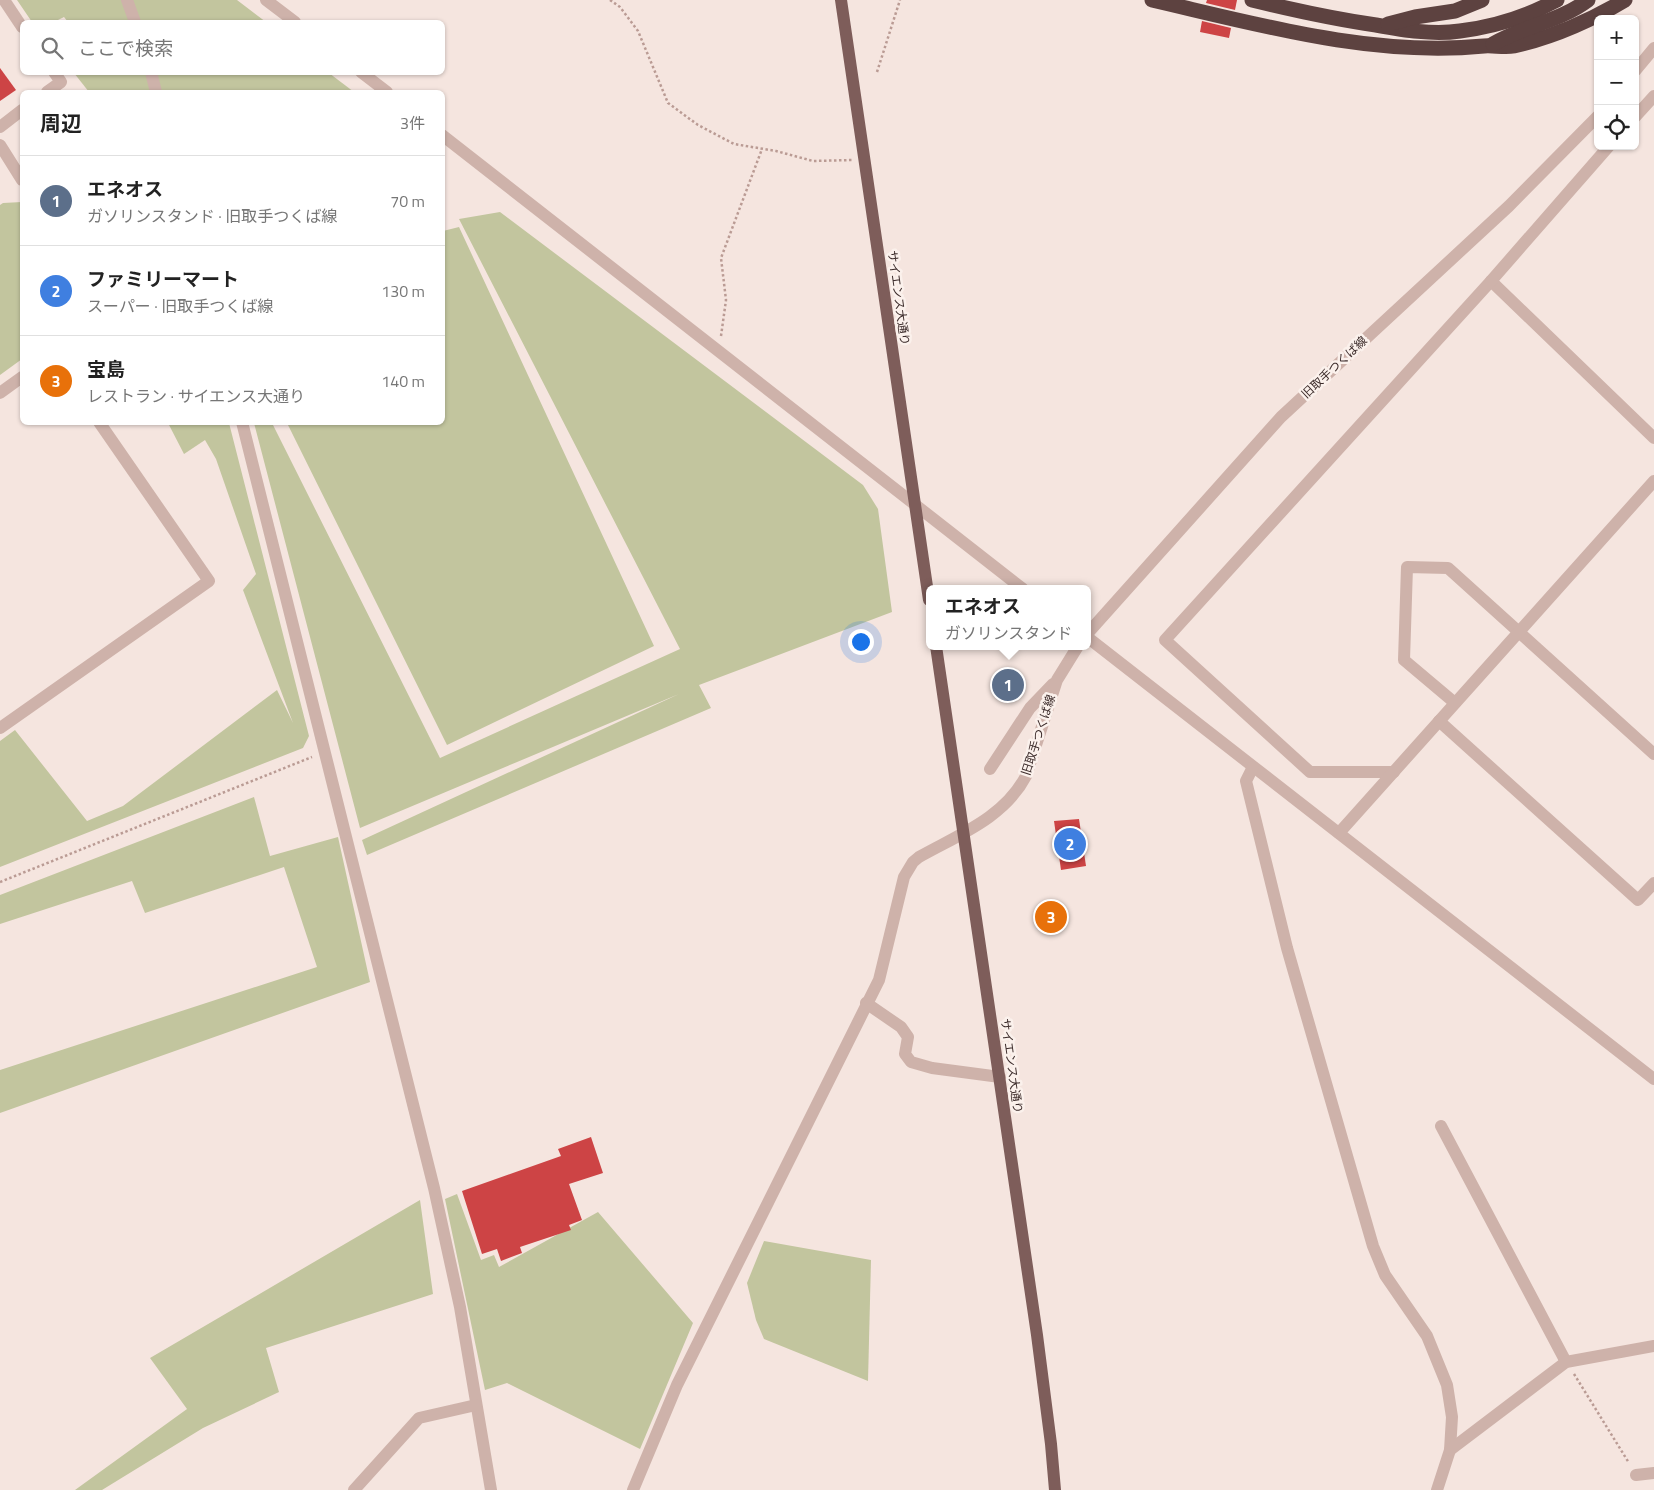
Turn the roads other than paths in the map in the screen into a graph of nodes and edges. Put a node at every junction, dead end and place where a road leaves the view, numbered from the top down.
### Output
1 (4, 0) edge
2 (127, 0) edge
3 (266, 0) edge
4 (841, 0) edge
5 (1152, 0) edge
6 (1252, 0) edge
7 (1482, 0) edge
8 (1557, 0) edge
9 (1588, 0) edge
10 (1625, 0) edge
11 (134, 20) edge
12 (292, 20) edge
13 (20, 24) edge
14 (1382, 26) junction
15 (1491, 45) junction
16 (1654, 48) edge
17 (1639, 67) edge
18 (56, 75) edge
19 (152, 75) edge
20 (365, 75) edge
21 (49, 90) edge
22 (156, 90) edge
23 (384, 90) edge
24 (1654, 96) edge
25 (20, 112) edge
26 (1639, 113) edge
27 (1594, 120) edge
28 (0, 127) edge
29 (445, 137) edge
30 (0, 146) edge
31 (1606, 150) edge
32 (20, 177) edge
33 (1491, 281) junction
34 (20, 378) edge
35 (0, 393) edge
36 (101, 425) edge
37 (243, 425) edge
38 (1654, 438) edge
39 (1654, 481) edge
40 (914, 502) junction
41 (927, 585) edge
42 (1018, 585) edge
43 (1091, 631) edge
44 (1519, 632) junction
45 (1091, 639) edge
46 (937, 650) edge
47 (1075, 650) edge
48 (1056, 680) junction
49 (1455, 703) junction
50 (1440, 721) junction
51 (0, 728) edge
52 (1654, 754) edge
53 (1253, 767) junction
54 (990, 769) dead end
55 (1394, 772) junction
56 (1339, 833) junction
57 (964, 834) junction
58 (1654, 883) edge
59 (866, 1003) junction
60 (1000, 1077) junction
61 (1654, 1079) edge
62 (1440, 1126) dead end
63 (1654, 1346) edge
64 (1566, 1362) junction
65 (476, 1405) junction
66 (1450, 1450) junction
67 (1654, 1473) edge
68 (1636, 1475) road end
69 (354, 1490) edge
70 (491, 1490) edge
71 (632, 1490) edge
72 (1055, 1490) edge
73 (1436, 1490) edge

1 - 13 street
2 - 11 street
3 - 12 street
4 - 40 main road, サイエンス大通り
5 - 15 highway
6 - 14 highway
7 - 14 highway
8 - 14 highway
9 - 15 highway
10 - 15 highway
16 - 17 street
18 - 21 street
19 - 22 street
20 - 23 street
24 - 26 street
25 - 28 street
27 - 43 street, 旧取手つくば線
29 - 40 street
30 - 32 street
31 - 33 street
33 - 38 street
33 - 55 street
34 - 35 street
36 - 51 street
37 - 65 street
39 - 44 street
40 - 41 main road, サイエンス大通り
40 - 42 street
44 - 49 street
44 - 49 street
44 - 52 street
45 - 53 street
46 - 57 main road, サイエンス大通り
47 - 48 street, 旧取手つくば線
48 - 54 street
48 - 57 street, 旧取手つくば線
49 - 50 street
50 - 55 street
50 - 58 street
53 - 56 street
53 - 66 street
55 - 56 street
56 - 61 street
57 - 59 street, 旧取手つくば線
57 - 60 main road, サイエンス大通り
59 - 60 street
59 - 71 street, 旧取手つくば線
60 - 72 main road, サイエンス大通り
62 - 64 street
63 - 64 street
64 - 66 street
65 - 69 street
65 - 70 street
66 - 73 street
67 - 68 street

